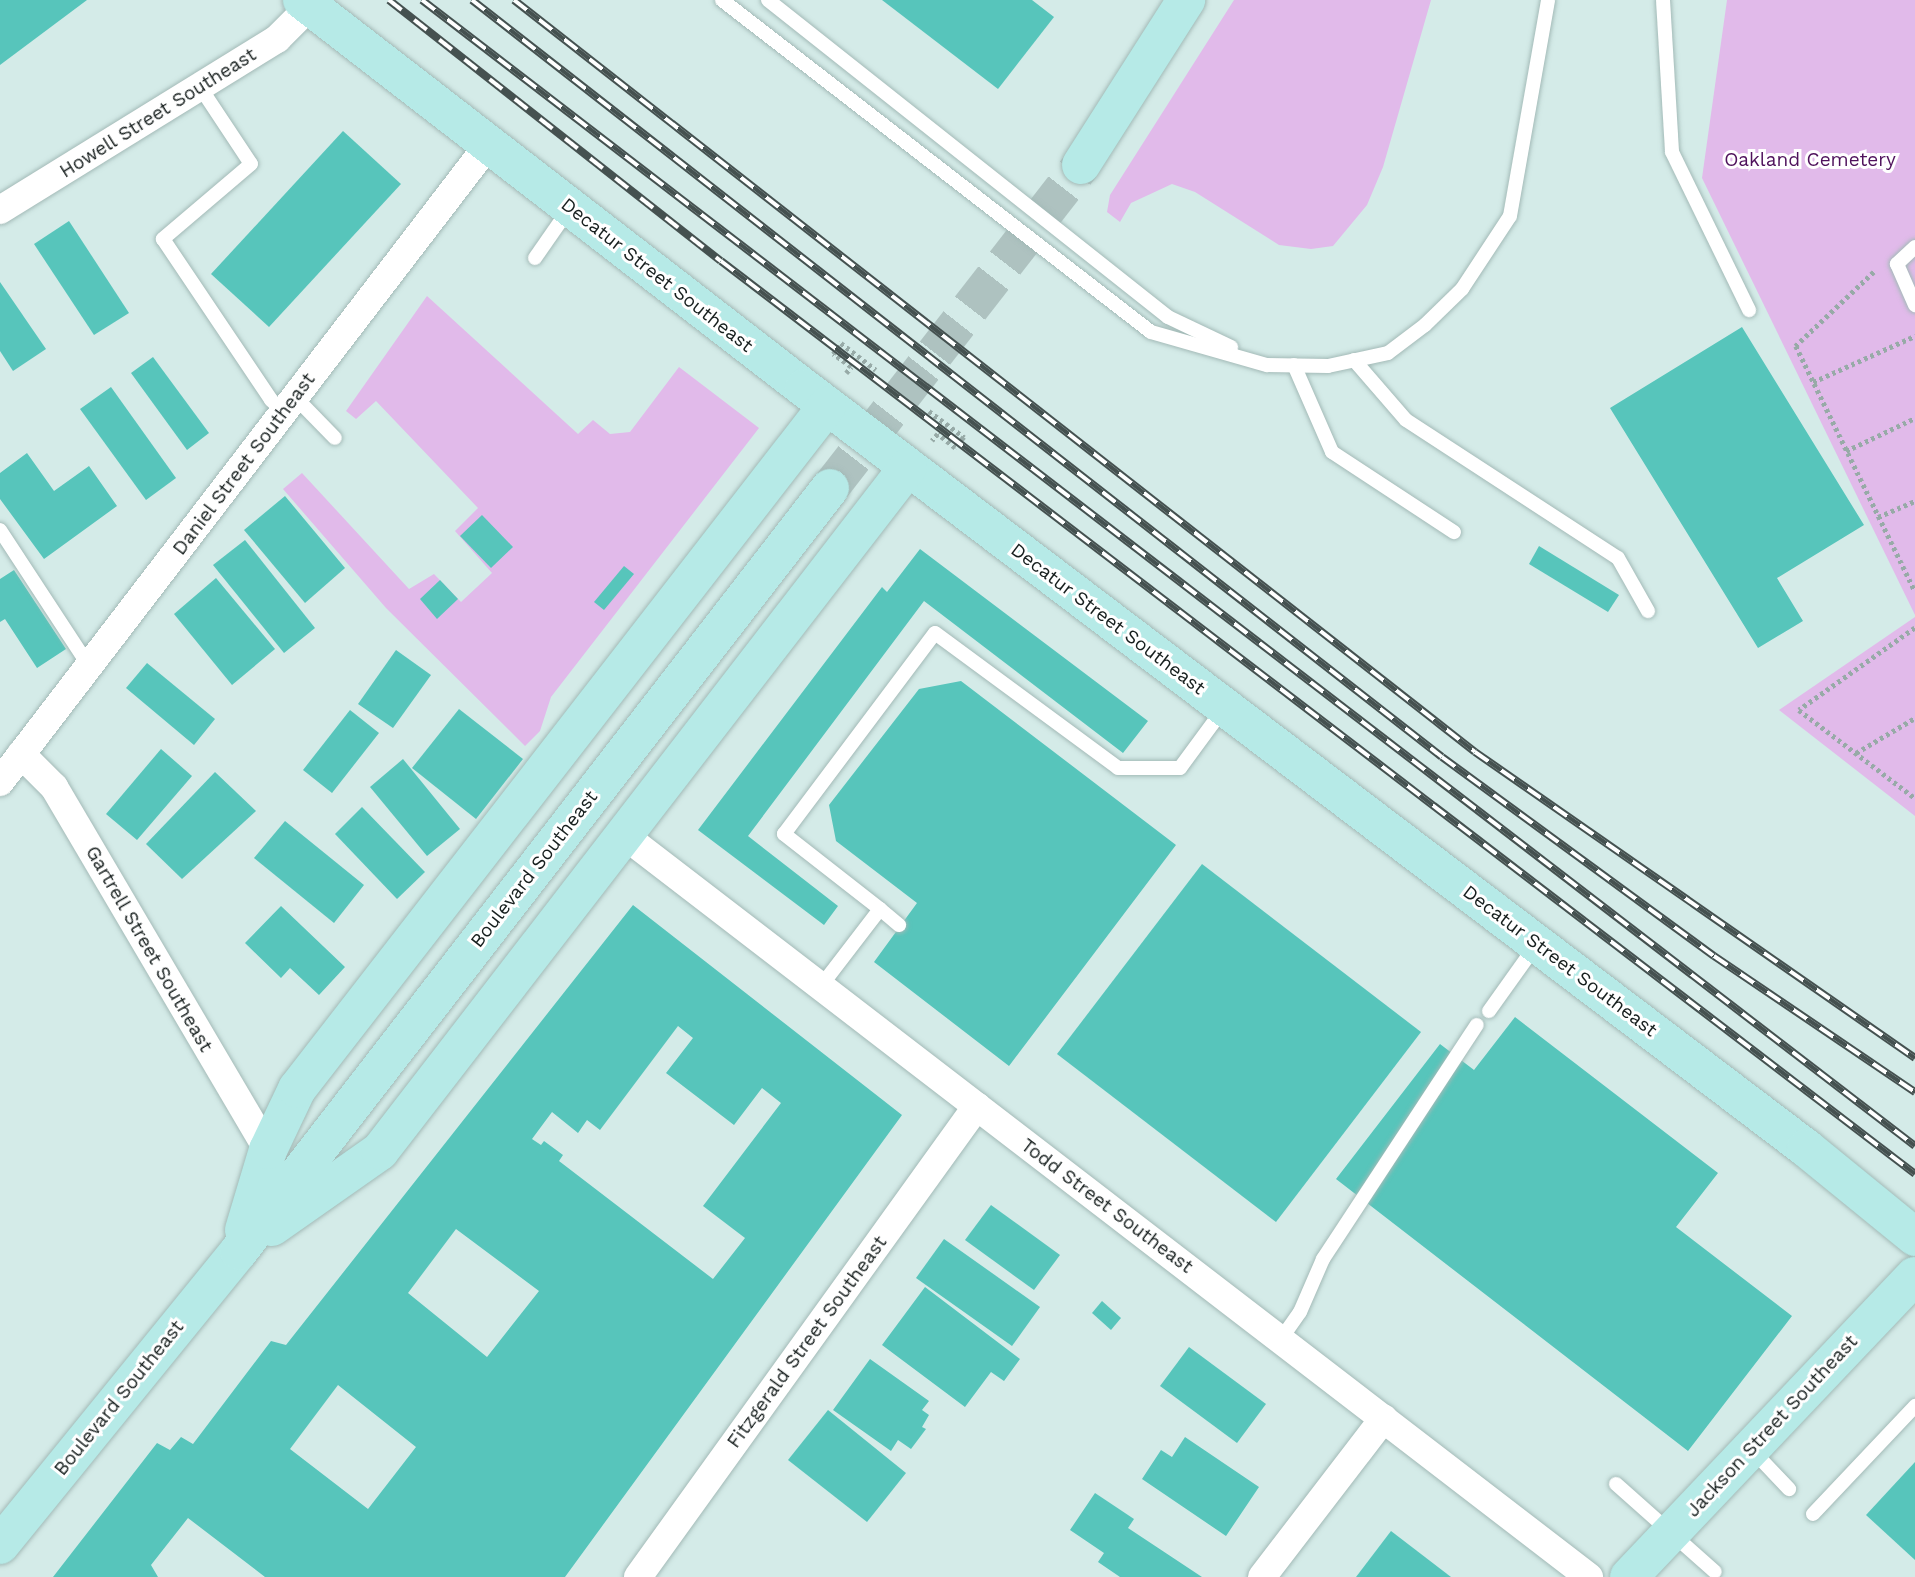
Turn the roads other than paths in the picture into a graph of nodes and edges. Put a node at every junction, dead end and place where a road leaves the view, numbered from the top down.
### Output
1 (722, 0) edge
2 (768, 0) edge
3 (1185, 0) edge
4 (1548, 0) edge
5 (1663, 0) edge
6 (306, 3) edge
7 (200, 87) junction
8 (488, 145) junction
9 (1081, 165) tunnel mouth
10 (570, 208) junction
11 (0, 210) edge
12 (1915, 247) edge
13 (535, 258) dead end
14 (1915, 305) edge
15 (1749, 310) dead end
16 (1354, 360) junction
17 (1267, 365) junction
18 (1294, 365) junction
19 (290, 404) junction
20 (827, 405) junction
21 (335, 438) dead end
22 (924, 458) junction
23 (830, 488) tunnel mouth
24 (0, 530) edge
25 (1454, 532) dead end
26 (1648, 611) dead end
27 (89, 666) junction
28 (1224, 707) junction
29 (21, 754) junction
30 (0, 782) edge
31 (625, 836) junction
32 (880, 909) junction
33 (899, 925) dead end
34 (1537, 944) junction
35 (821, 986) junction
36 (1489, 1011) dead end
37 (1476, 1025) dead end
38 (977, 1106) junction
39 (268, 1150) junction
40 (1915, 1237) edge
41 (239, 1251) junction
42 (1915, 1276) edge
43 (1281, 1339) junction
44 (1915, 1406) edge
45 (1384, 1418) junction
46 (1751, 1450) junction
47 (1616, 1484) dead end
48 (1789, 1489) dead end
49 (1813, 1514) dead end
50 (1673, 1531) junction
51 (0, 1545) edge
52 (1715, 1572) dead end
53 (638, 1577) edge
54 (1262, 1577) edge
55 (1590, 1577) edge
56 (1629, 1577) edge

1 - 17 lane
2 - 17 lane
3 - 9 main road
4 - 16 lane
5 - 15 lane
6 - 7 street, Howell Street Southeast
6 - 8 main road, Decatur Street Southeast
7 - 11 street, Howell Street Southeast
7 - 19 lane
8 - 10 main road, Decatur Street Southeast
8 - 19 street, Daniel Street Southeast
10 - 13 lane
10 - 20 main road, Decatur Street Southeast
12 - 14 lane
16 - 18 lane
16 - 26 lane
17 - 18 lane
18 - 25 lane
19 - 21 lane
19 - 27 street, Daniel Street Southeast
20 - 22 main road, Decatur Street Southeast
20 - 39 main road, Boulevard Southeast
22 - 28 main road, Decatur Street Southeast
22 - 31 main road
23 - 41 main road, Boulevard Southeast
24 - 27 lane
27 - 29 street, Daniel Street Southeast
28 - 32 lane
28 - 34 main road, Decatur Street Southeast
29 - 30 street, Daniel Street Southeast
29 - 39 street, Gartrell Street Southeast
31 - 35 street, Todd Street Southeast
31 - 41 main road
32 - 33 lane
32 - 35 lane
34 - 36 lane
34 - 40 main road, Decatur Street Southeast
35 - 38 street, Todd Street Southeast
37 - 43 lane
38 - 43 street, Todd Street Southeast
38 - 53 street, Fitzgerald Street Southeast
39 - 41 main road, Boulevard Southeast
41 - 51 main road, Boulevard Southeast
42 - 46 main road, Jackson Street Southeast
43 - 45 street, Todd Street Southeast
44 - 49 lane
45 - 54 street
45 - 55 street, Todd Street Southeast
46 - 48 lane
46 - 50 main road, Jackson Street Southeast
47 - 50 lane
50 - 52 lane
50 - 56 main road, Jackson Street Southeast

